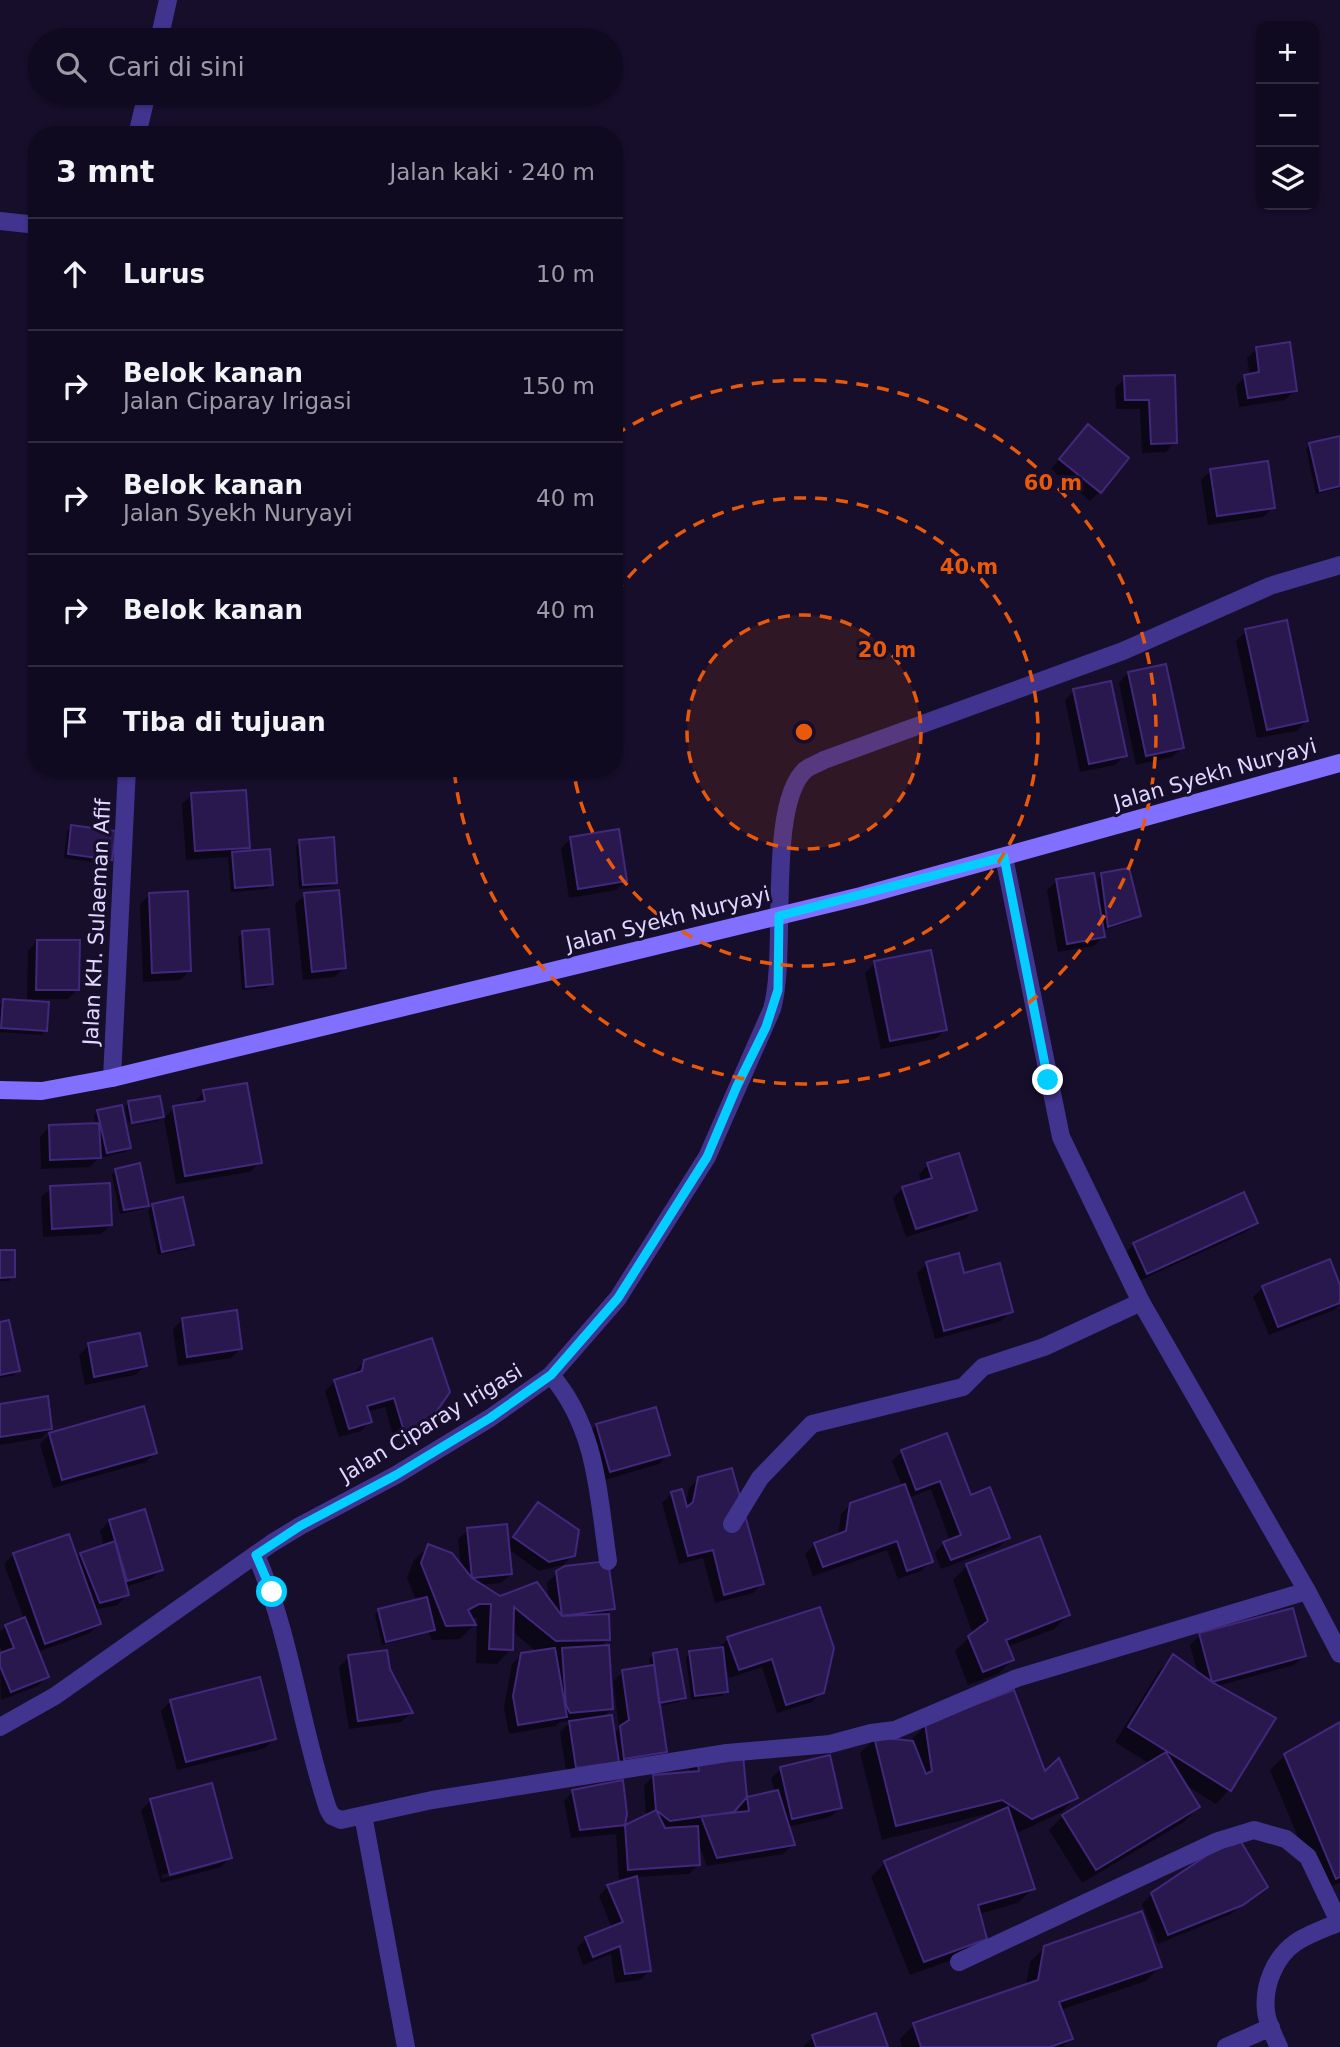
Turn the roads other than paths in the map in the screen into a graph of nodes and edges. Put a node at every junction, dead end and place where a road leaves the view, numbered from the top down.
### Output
1 (169, 0) edge
2 (162, 28) edge
3 (144, 105) edge
4 (139, 126) edge
5 (0, 221) edge
6 (28, 224) edge
7 (1340, 565) edge
8 (1340, 763) edge
9 (127, 777) edge
10 (1004, 857) junction
11 (779, 916) junction
12 (112, 1078) junction
13 (0, 1090) edge
14 (1141, 1302) junction
15 (551, 1375) junction
16 (732, 1524) dead end
17 (257, 1559) junction
18 (608, 1561) dead end
19 (1307, 1591) junction
20 (1340, 1654) edge
21 (0, 1727) edge
22 (363, 1815) junction
23 (1339, 1922) edge
24 (959, 1962) dead end
25 (1270, 2027) junction
26 (406, 2047) edge
27 (1226, 2047) edge
28 (1279, 2047) edge

1 - 2 street
3 - 4 street
5 - 6 street
7 - 11 street, Jalan Ciparay Irigasi
8 - 10 main road, Jalan Syekh Nuryayi
9 - 12 street, Jalan KH. Sulaeman Afif
10 - 11 main road, Jalan Syekh Nuryayi
10 - 14 street
11 - 12 main road, Jalan Syekh Nuryayi
11 - 15 street, Jalan Ciparay Irigasi
12 - 13 main road, Jalan Syekh Nuryayi
14 - 16 street
14 - 19 street
15 - 17 street, Jalan Ciparay Irigasi
15 - 18 street
17 - 21 street, Jalan Ciparay Irigasi
17 - 22 street
19 - 20 street
19 - 22 street
22 - 26 street
23 - 24 street
23 - 25 street
25 - 27 street
25 - 28 street

